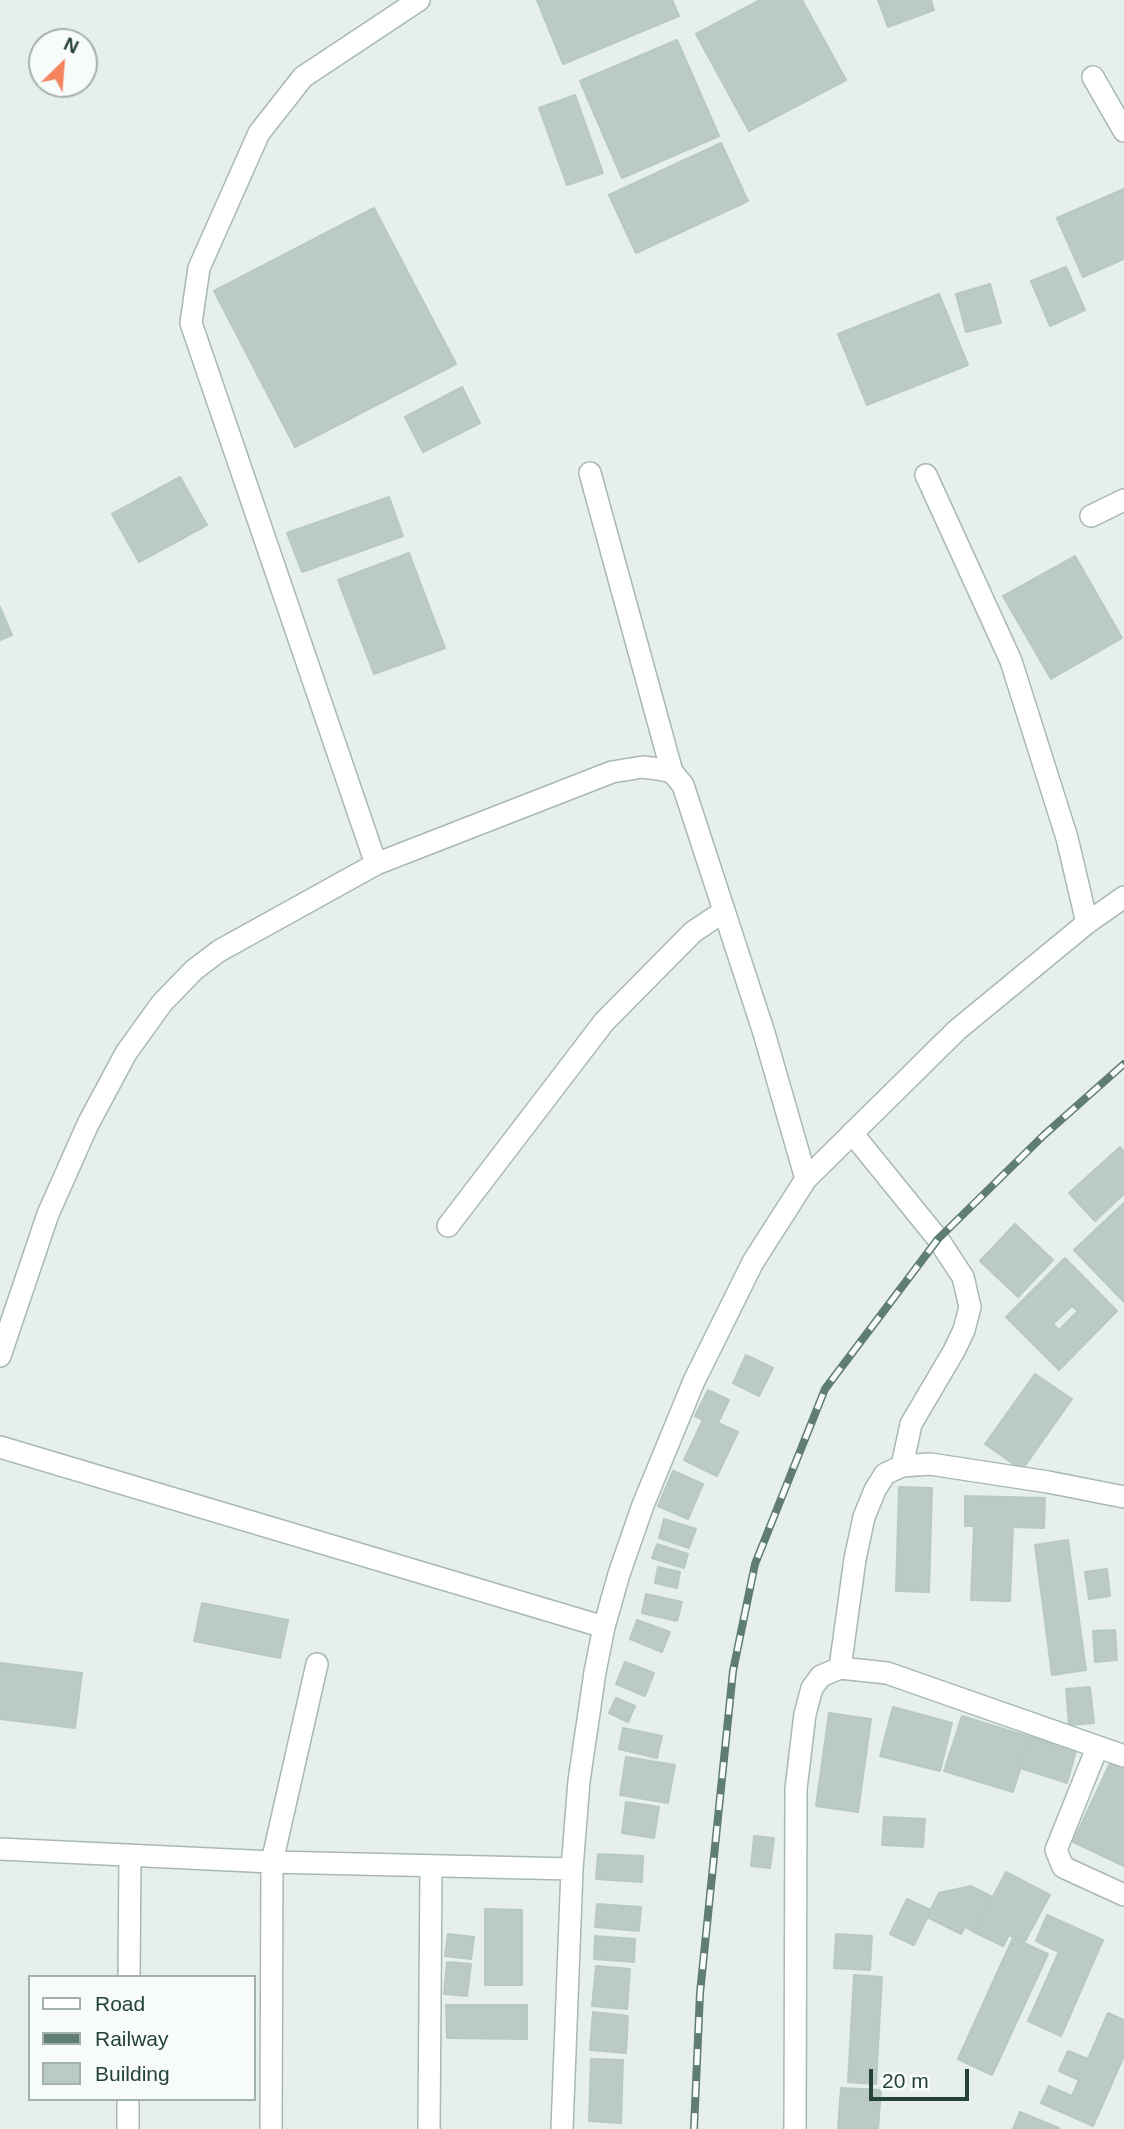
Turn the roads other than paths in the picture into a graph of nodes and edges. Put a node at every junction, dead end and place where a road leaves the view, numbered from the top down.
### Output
1 (419, 0) edge
2 (1093, 77) dead end
3 (1124, 131) edge
4 (590, 473) dead end
5 (926, 475) dead end
6 (1124, 500) edge
7 (1091, 516) dead end
8 (672, 772) junction
9 (376, 864) junction
10 (1124, 897) edge
11 (723, 912) junction
12 (1087, 923) junction
13 (852, 1133) junction
14 (806, 1179) junction
15 (448, 1226) dead end
16 (0, 1356) edge
17 (0, 1447) edge
18 (902, 1466) junction
19 (1124, 1497) edge
20 (604, 1627) junction
21 (317, 1664) dead end
22 (840, 1668) junction
23 (1097, 1748) junction
24 (1124, 1756) edge
25 (0, 1849) edge
26 (130, 1855) junction
27 (272, 1862) junction
28 (431, 1867) junction
29 (572, 1869) junction
30 (1124, 1895) edge
31 (129, 1975) edge
32 (128, 2101) edge
33 (128, 2129) edge
34 (271, 2129) edge
35 (429, 2129) edge
36 (562, 2129) edge
37 (795, 2129) edge

1 - 9 street
2 - 3 street
4 - 8 street
5 - 12 street
6 - 7 street
8 - 9 street
8 - 11 street
9 - 16 street
10 - 12 street
11 - 14 street
11 - 15 street
12 - 13 street
13 - 14 street
13 - 18 street
14 - 20 street
17 - 20 street
18 - 19 street
18 - 22 street
20 - 29 street
21 - 27 street
22 - 23 street
22 - 37 street
23 - 24 street
23 - 30 street
25 - 26 street
26 - 27 street
26 - 31 street
27 - 28 street
27 - 34 street
28 - 29 street
28 - 35 street
29 - 36 street
32 - 33 street

